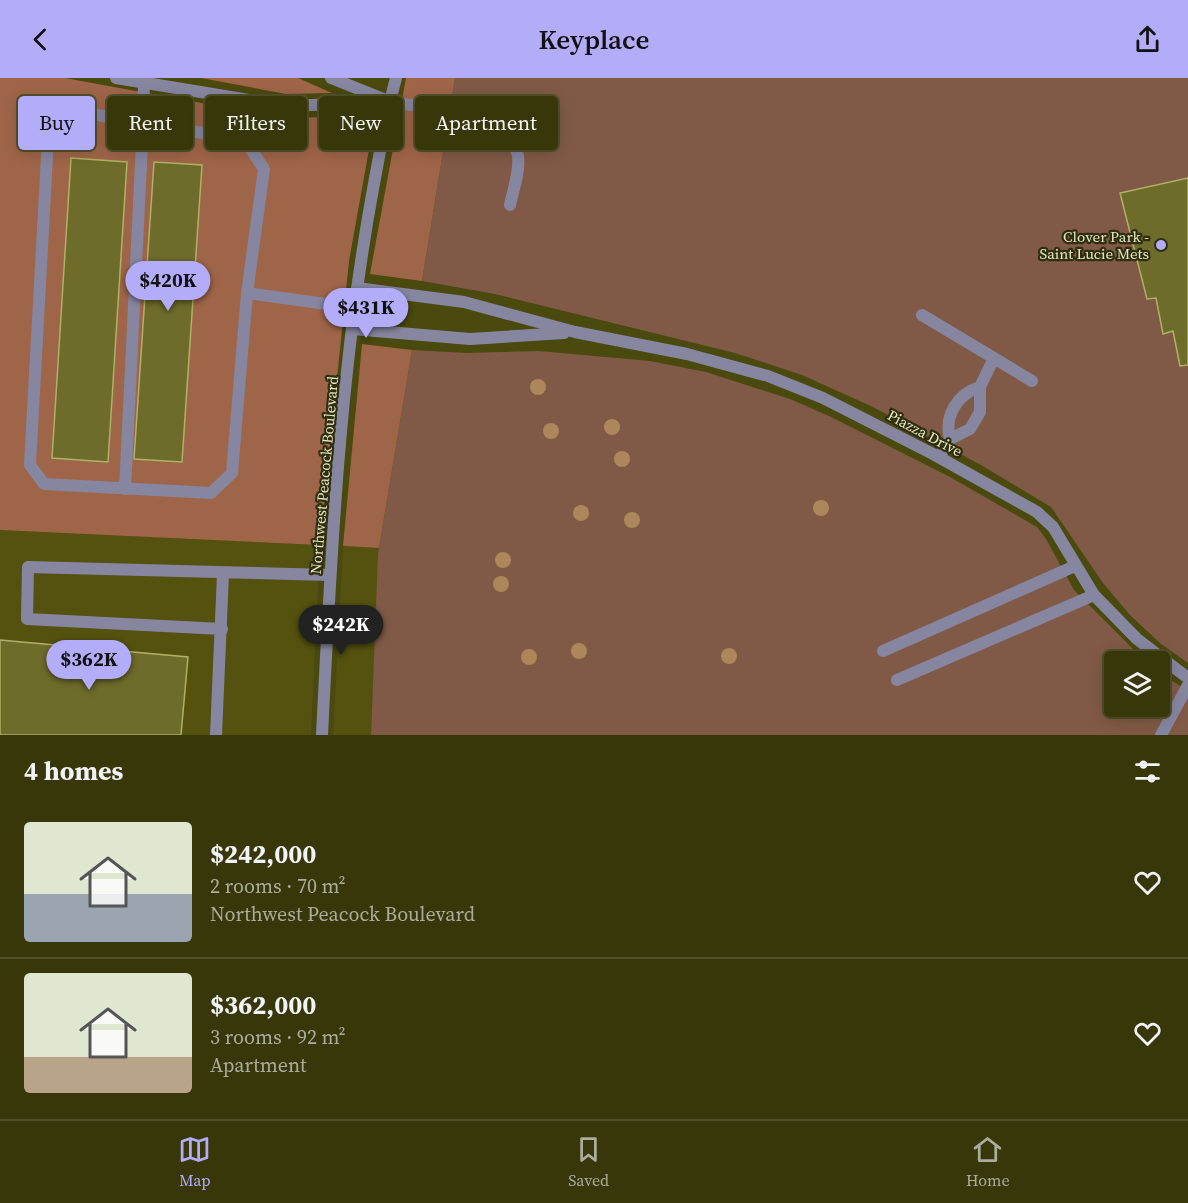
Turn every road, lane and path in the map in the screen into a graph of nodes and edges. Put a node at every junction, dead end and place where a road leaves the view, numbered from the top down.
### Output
1 (116, 78) edge
2 (331, 78) edge
3 (396, 78) edge
4 (144, 83) junction
5 (144, 96) edge
6 (374, 96) edge
7 (391, 96) edge
8 (319, 105) edge
9 (403, 105) edge
10 (107, 117) edge
11 (193, 131) edge
12 (142, 150) edge
13 (381, 150) edge
14 (510, 206) dead end
15 (357, 288) junction
16 (247, 293) junction
17 (354, 308) junction
18 (922, 315) dead end
19 (352, 329) junction
20 (575, 332) junction
21 (994, 358) junction
22 (1032, 381) dead end
23 (980, 387) junction
24 (950, 439) junction
25 (939, 457) junction
26 (125, 489) junction
27 (1075, 566) junction
28 (224, 574) junction
29 (330, 575) junction
30 (1094, 595) junction
31 (222, 629) junction
32 (883, 651) dead end
33 (1188, 678) edge
34 (897, 680) dead end
35 (1188, 685) edge
36 (216, 735) edge
37 (322, 735) edge
38 (1161, 735) edge

1 - 4 street
2 - 6 street
3 - 7 street, Northwest Peacock Boulevard
4 - 5 street
4 - 8 street
9 - 14 street
10 - 26 street
11 - 16 street
12 - 26 street
13 - 15 street, Northwest Peacock Boulevard
15 - 17 street, Northwest Peacock Boulevard
15 - 20 street, Piazza Drive
16 - 17 street
16 - 26 street
17 - 19 street, Northwest Peacock Boulevard
18 - 21 street
19 - 20 street, Piazza Drive
19 - 29 street, Northwest Peacock Boulevard
20 - 25 street, Piazza Drive
21 - 22 street
21 - 23 street
23 - 24 street
23 - 24 street
24 - 25 street
25 - 27 street, Piazza Drive
27 - 30 street, Piazza Drive
27 - 32 street
28 - 29 street
28 - 31 street
28 - 31 street
29 - 37 street, Northwest Peacock Boulevard
30 - 33 street, Piazza Drive
30 - 34 street
31 - 36 street
35 - 38 street

